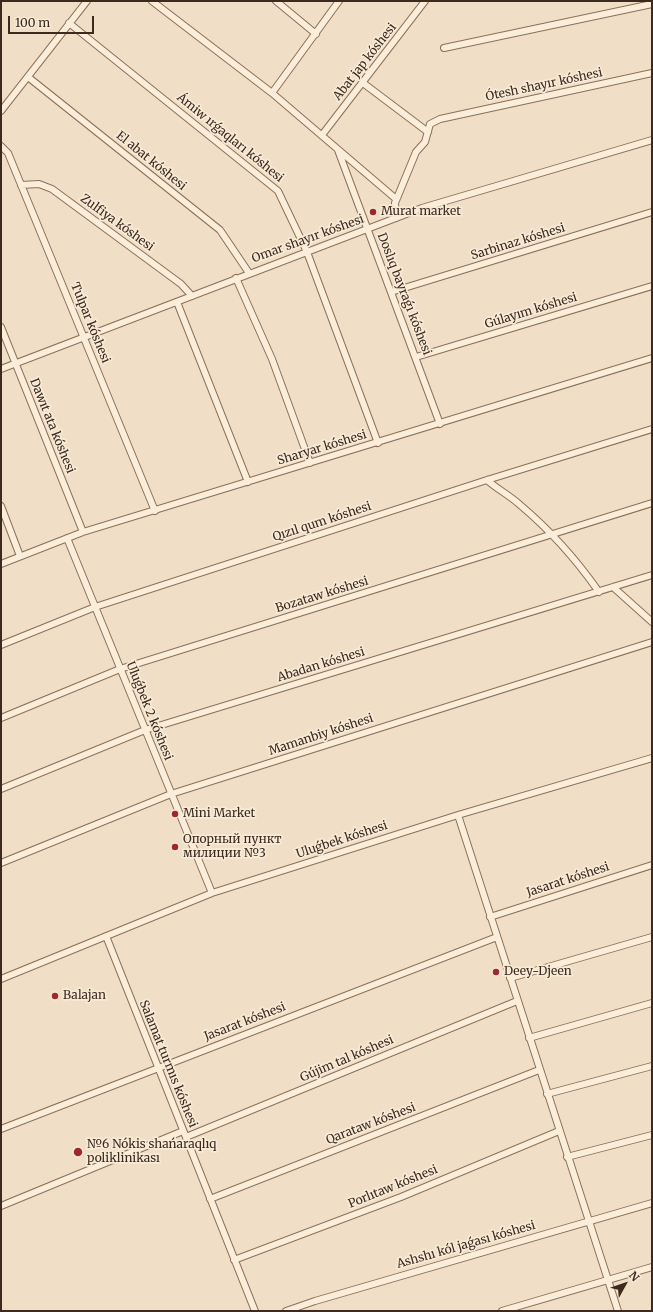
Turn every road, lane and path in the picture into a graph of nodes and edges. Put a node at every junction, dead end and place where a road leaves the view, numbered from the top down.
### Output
1 (86, 1) edge
2 (152, 1) edge
3 (276, 1) edge
4 (339, 1) edge
5 (425, 1) edge
6 (652, 4) edge
7 (69, 23) junction
8 (316, 34) junction
9 (444, 48) dead end
10 (652, 73) edge
11 (28, 77) junction
12 (363, 83) junction
13 (272, 93) junction
14 (1, 111) edge
15 (428, 132) junction
16 (322, 135) junction
17 (652, 140) edge
18 (1, 146) edge
19 (338, 149) junction
20 (22, 185) junction
21 (396, 199) junction
22 (652, 212) edge
23 (396, 218) junction
24 (368, 229) junction
25 (307, 252) junction
26 (249, 273) junction
27 (236, 278) junction
28 (652, 286) edge
29 (391, 292) junction
30 (192, 296) junction
31 (177, 302) junction
32 (1, 327) edge
33 (84, 337) junction
34 (416, 357) junction
35 (652, 358) edge
36 (15, 363) junction
37 (1, 368) edge
38 (440, 424) junction
39 (652, 429) edge
40 (378, 443) junction
41 (310, 464) junction
42 (487, 480) junction
43 (248, 482) junction
44 (652, 503) edge
45 (1, 506) edge
46 (155, 511) junction
47 (83, 532) junction
48 (552, 535) junction
49 (67, 538) junction
50 (20, 556) junction
51 (1, 564) edge
52 (652, 575) edge
53 (613, 588) junction
54 (599, 592) junction
55 (95, 607) junction
56 (652, 622) edge
57 (652, 642) edge
58 (1, 645) edge
59 (120, 669) junction
60 (1, 718) edge
61 (145, 730) junction
62 (652, 758) edge
63 (1, 789) edge
64 (171, 794) junction
65 (458, 815) junction
66 (1, 863) edge
67 (652, 865) edge
68 (212, 893) junction
69 (490, 917) junction
70 (106, 936) junction
71 (497, 937) junction
72 (652, 937) edge
73 (510, 978) junction
74 (1, 979) edge
75 (517, 1001) junction
76 (652, 1003) edge
77 (529, 1038) junction
78 (652, 1066) edge
79 (158, 1068) junction
80 (539, 1070) junction
81 (547, 1094) junction
82 (1, 1129) edge
83 (558, 1131) junction
84 (184, 1134) junction
85 (652, 1135) edge
86 (568, 1157) junction
87 (210, 1199) junction
88 (652, 1203) edge
89 (1, 1206) edge
90 (589, 1221) junction
91 (234, 1260) junction
92 (652, 1267) edge
93 (608, 1279) junction
94 (255, 1311) edge
95 (286, 1311) edge
96 (502, 1311) edge
97 (618, 1311) edge

1 - 7 street
2 - 13 street, Doslıq bayraǵı kóshesi
3 - 8 street
4 - 8 street
5 - 12 street, Abat jap kóshesi
6 - 9 street
7 - 11 street
7 - 25 street, Ámiw ırǵaqları kóshesi
8 - 13 street
10 - 15 street, Ótesh shayır kóshesi
11 - 14 street
11 - 26 street, El abat kóshesi
12 - 15 street
12 - 16 street, Abat jap kóshesi
13 - 16 street, Doslıq bayraǵı kóshesi
15 - 21 street
16 - 19 street, Doslıq bayraǵı kóshesi
17 - 23 street, Omar shayır kóshesi
18 - 20 street, Tulpar kóshesi
19 - 21 street, Doslıq bayraǵı kóshesi
19 - 24 street, Doslıq bayraǵı kóshesi
20 - 30 street, Zulfiya kóshesi
20 - 33 street, Tulpar kóshesi
21 - 23 street
22 - 29 street, Sarbinaz kóshesi
23 - 24 street, Omar shayır kóshesi
24 - 25 street, Omar shayır kóshesi
24 - 29 street, Doslıq bayraǵı kóshesi
25 - 26 street, Omar shayır kóshesi
25 - 40 street, Ámiw ırǵaqları kóshesi
26 - 27 street, Omar shayır kóshesi
27 - 30 street, Omar shayır kóshesi
27 - 41 street
28 - 34 street, Gúlayım kóshesi
29 - 34 street, Doslıq bayraǵı kóshesi
30 - 31 street, Omar shayır kóshesi
31 - 33 street, Omar shayır kóshesi
31 - 43 street
32 - 36 street, Dawıt ata kóshesi
33 - 36 street, Omar shayır kóshesi
33 - 46 street, Tulpar kóshesi
34 - 38 street, Doslıq bayraǵı kóshesi
35 - 38 street, Sharyar kóshesi
36 - 37 street, Omar shayır kóshesi
36 - 47 street, Dawıt ata kóshesi
38 - 40 street, Sharyar kóshesi
39 - 42 street, Qızıl qum kóshesi
40 - 41 street, Sharyar kóshesi
41 - 43 street, Sharyar kóshesi
42 - 48 street
42 - 55 street, Qızıl qum kóshesi
43 - 46 street, Sharyar kóshesi
44 - 48 street, Bozataw kóshesi
45 - 50 street
46 - 47 street, Sharyar kóshesi
47 - 49 street, Sharyar kóshesi
48 - 54 street
48 - 59 street, Bozataw kóshesi
49 - 50 street, Sharyar kóshesi
49 - 55 street, Uluǵbek 2 kóshesi
50 - 51 street, Sharyar kóshesi
52 - 53 street, Abadan kóshesi
53 - 54 street, Abadan kóshesi
53 - 56 street
54 - 61 street, Abadan kóshesi
55 - 58 street, Qızıl qum kóshesi
55 - 59 street, Uluǵbek 2 kóshesi
57 - 64 street, Mamanbiy kóshesi
59 - 60 street, Bozataw kóshesi
59 - 61 street, Uluǵbek 2 kóshesi
61 - 63 street, Abadan kóshesi
61 - 64 street, Uluǵbek 2 kóshesi
62 - 65 street, Uluǵbek kóshesi
64 - 66 street, Mamanbiy kóshesi
64 - 68 street, Uluǵbek 2 kóshesi
65 - 68 street, Uluǵbek kóshesi
65 - 69 street
67 - 69 street, Jasarat kóshesi
68 - 70 street, Uluǵbek kóshesi
69 - 71 street
70 - 74 street, Uluǵbek kóshesi
70 - 79 street, Salamat turmıs kóshesi
71 - 73 street
71 - 79 street, Jasarat kóshesi
72 - 73 street
73 - 75 street
75 - 77 street
75 - 84 street, Gújim tal kóshesi
76 - 77 street
77 - 80 street
78 - 81 street
79 - 82 street, Jasarat kóshesi
79 - 84 street, Salamat turmıs kóshesi
80 - 81 street
80 - 87 street, Qarataw kóshesi
81 - 83 street
83 - 86 street
83 - 91 street, Porlıtaw kóshesi
84 - 87 street, Salamat turmıs kóshesi
84 - 89 street, Gújim tal kóshesi
85 - 86 street
86 - 90 street
87 - 91 street, Salamat turmıs kóshesi
88 - 90 street, Ashshı kól jaǵası kóshesi
90 - 93 street
90 - 95 street, Ashshı kól jaǵası kóshesi
91 - 94 street, Salamat turmıs kóshesi
92 - 93 street
93 - 96 street
93 - 97 street

